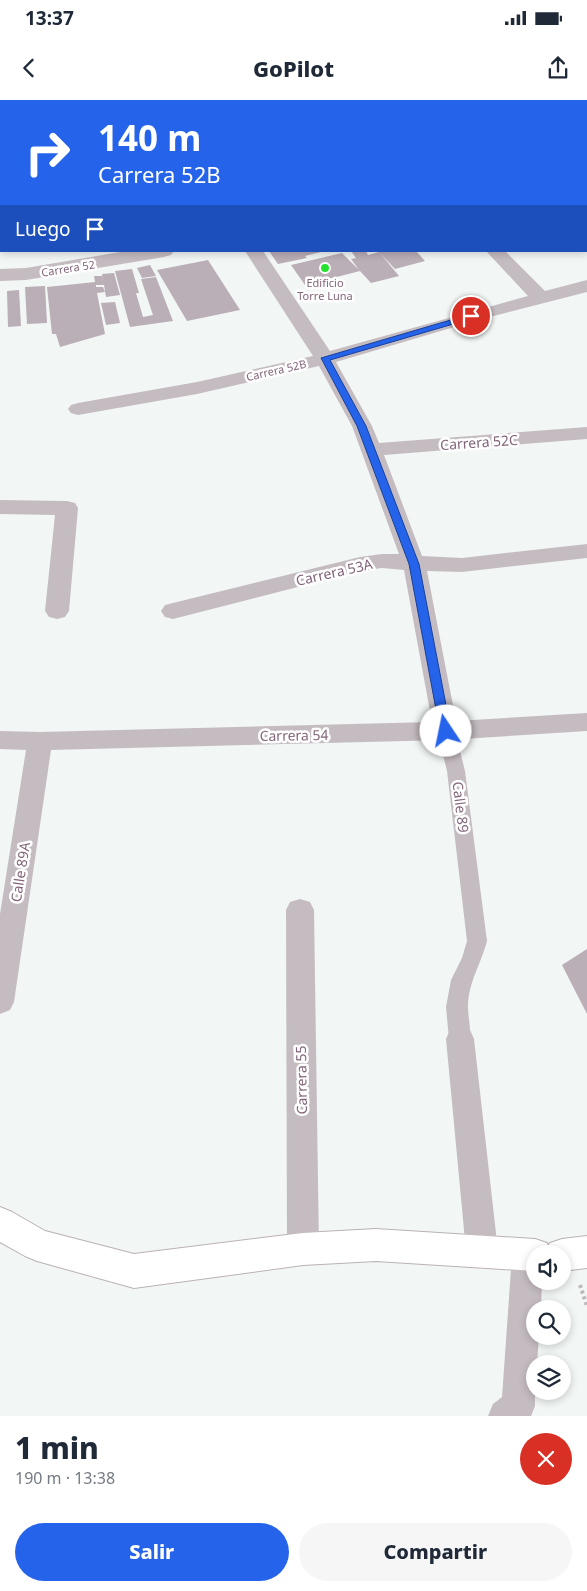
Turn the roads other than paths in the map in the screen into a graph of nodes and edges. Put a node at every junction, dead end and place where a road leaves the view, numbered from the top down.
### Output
1 (158, 252) edge
2 (255, 252) edge
3 (496, 252) edge
4 (0, 276) edge
5 (587, 286) edge
6 (541, 298) junction
7 (325, 358) junction
8 (78, 409) dead end
9 (587, 433) edge
10 (371, 450) junction
11 (0, 507) edge
12 (587, 550) edge
13 (414, 564) junction
14 (173, 610) dead end
15 (57, 611) dead end
16 (587, 722) edge
17 (446, 731) junction
18 (0, 740) edge
19 (40, 741) junction
20 (300, 910) dead end
21 (0, 1002) edge
22 (460, 1039) joint
23 (0, 1224) edge
24 (303, 1250) junction
25 (482, 1252) junction
26 (587, 1252) edge
27 (571, 1254) edge
28 (526, 1255) edge
29 (529, 1290) edge
30 (505, 1416) edge

1 - 4 street, Carrera 52
2 - 7 street, Calle 89
3 - 6 street
5 - 6 street, Carrera 52B
6 - 7 street, Carrera 52B
7 - 8 street, Carrera 52B
7 - 10 street, Calle 89
9 - 10 street, Carrera 52C
10 - 13 street, Calle 89
11 - 15 street
12 - 13 street, Carrera 53A
13 - 14 street, Carrera 53A
13 - 17 street, Calle 89
16 - 17 street, Carrera 54
17 - 19 street, Carrera 54
17 - 22 street, Calle 89
18 - 19 street, Carrera 54
19 - 21 street, Calle 89A
20 - 24 street, Carrera 55
22 - 25 street, Calle 89
23 - 24 main road
24 - 25 main road
25 - 28 main road
26 - 27 main road
29 - 30 street

